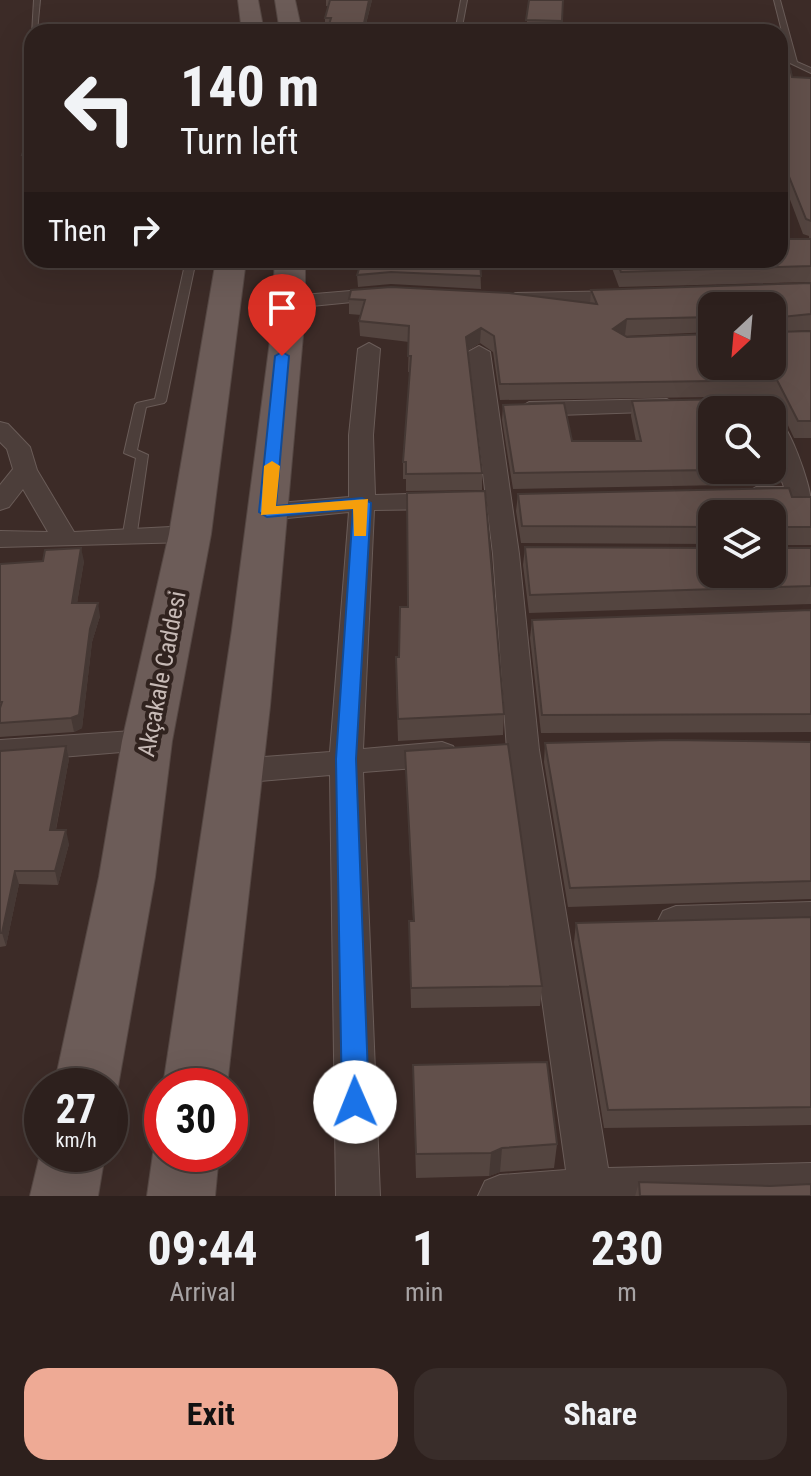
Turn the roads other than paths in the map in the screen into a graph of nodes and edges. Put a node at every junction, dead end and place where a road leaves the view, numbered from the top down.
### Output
1 (37, 0) edge
2 (248, 0) edge
3 (285, 0) edge
4 (464, 0) edge
5 (777, 0) edge
6 (35, 24) edge
7 (252, 24) edge
8 (290, 24) edge
9 (460, 24) edge
10 (783, 24) edge
11 (788, 41) edge
12 (811, 73) edge
13 (796, 75) edge
14 (189, 268) edge
15 (230, 268) edge
16 (290, 281) edge
17 (405, 294) edge
18 (648, 297) edge
19 (491, 298) edge
20 (369, 349) dead end
21 (479, 352) dead end
22 (687, 405) edge
23 (484, 410) junction
24 (0, 429) edge
25 (786, 452) edge
26 (25, 470) junction
27 (805, 494) edge
28 (736, 495) edge
29 (498, 499) junction
30 (530, 499) edge
31 (0, 502) edge
32 (362, 503) junction
33 (267, 512) junction
34 (190, 534) junction
35 (0, 539) edge
36 (129, 539) junction
37 (66, 540) junction
38 (506, 554) junction
39 (538, 554) edge
40 (541, 625) edge
41 (511, 626) junction
42 (147, 741) junction
43 (512, 750) junction
44 (0, 751) edge
45 (346, 759) junction
46 (236, 771) junction
47 (811, 917) edge
48 (643, 922) edge
49 (90, 1068) edge
50 (197, 1068) edge
51 (69, 1172) edge
52 (184, 1172) edge
53 (811, 1184) edge
54 (590, 1192) edge
55 (64, 1196) edge
56 (181, 1196) edge
57 (358, 1196) edge
58 (500, 1196) edge

1 - 6 lane
2 - 7 main road
3 - 8 main road
4 - 9 lane
5 - 10 lane
11 - 12 lane
12 - 13 lane
14 - 36 lane
15 - 34 main road, Akçakale Caddesi
16 - 17 street
16 - 33 main road
18 - 19 street
20 - 32 street
21 - 23 street
22 - 23 street
23 - 29 street
24 - 26 street
25 - 27 street
26 - 31 street
26 - 37 street
27 - 28 street
29 - 30 street
29 - 32 street
29 - 38 street
32 - 33 street
32 - 45 street
33 - 46 main road
34 - 36 street
34 - 42 main road, Akçakale Caddesi
35 - 37 street
36 - 37 street
38 - 39 street
38 - 41 street
40 - 41 street
41 - 43 street
42 - 44 street
42 - 49 main road, Akçakale Caddesi
43 - 45 street
43 - 54 street
45 - 46 street
45 - 57 street
46 - 50 main road
47 - 48 street
51 - 55 main road
52 - 56 main road
53 - 54 street
54 - 58 street

